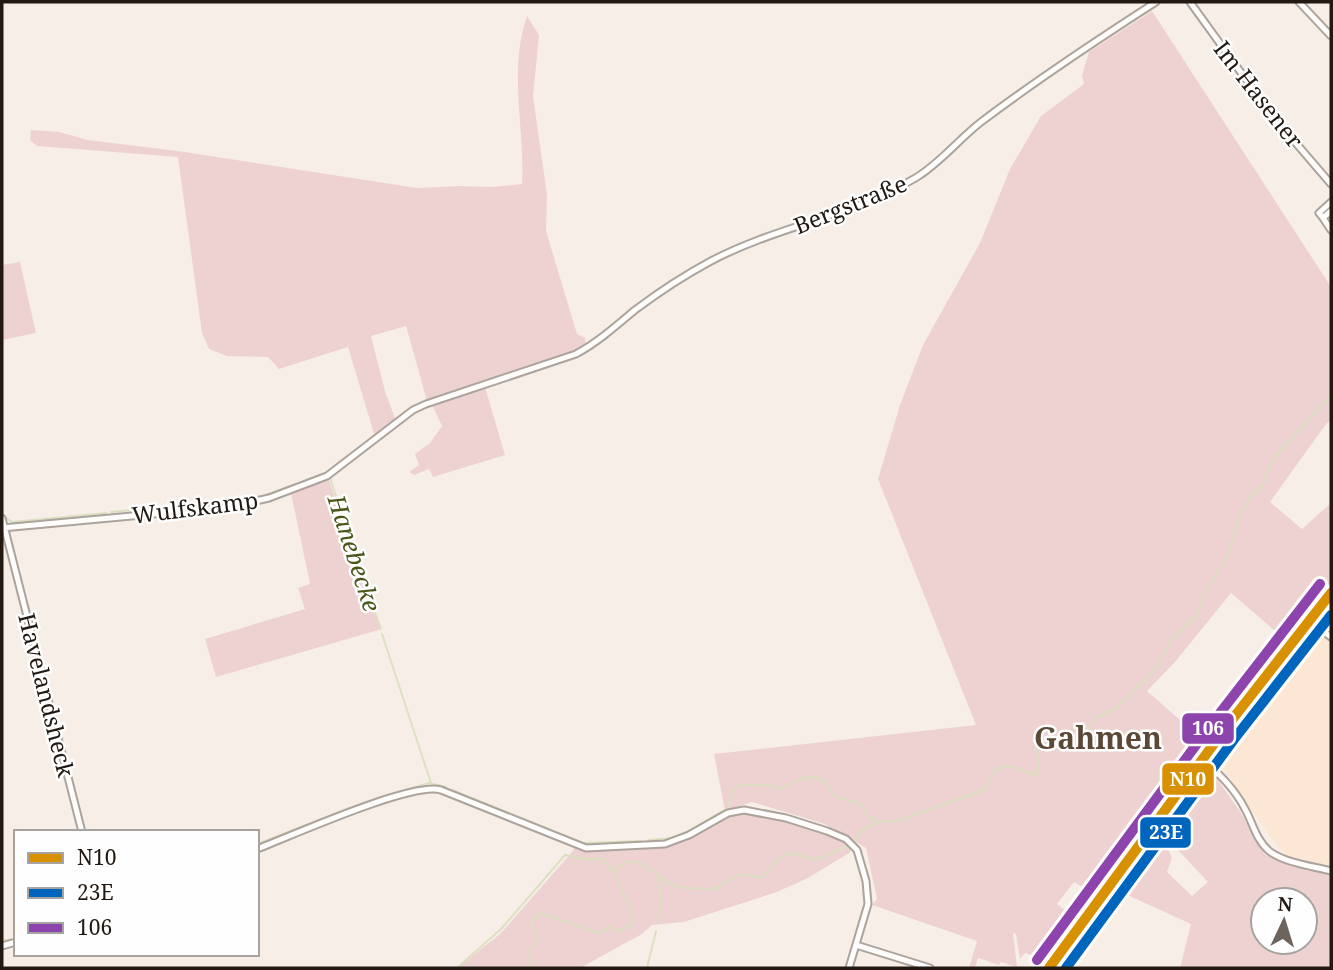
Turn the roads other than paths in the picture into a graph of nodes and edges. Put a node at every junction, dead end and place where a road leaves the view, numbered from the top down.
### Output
1 (1156, 2) edge
2 (1190, 2) edge
3 (1299, 2) edge
4 (1331, 36) edge
5 (1331, 184) edge
6 (1331, 202) edge
7 (1331, 211) edge
8 (1323, 218) junction
9 (1331, 230) edge
10 (564, 358) joint
11 (2, 518) edge
12 (3, 528) edge
13 (1331, 593) edge
14 (1309, 621) junction
15 (1331, 637) edge
16 (1203, 759) junction
17 (81, 830) edge
18 (259, 848) edge
19 (1331, 871) edge
20 (856, 945) junction
21 (849, 968) edge
22 (930, 968) edge
23 (1049, 968) edge

1 - 10 street, Bergstraße
2 - 5 street, Im Hasener
3 - 4 street
6 - 8 street
7 - 8 street
8 - 9 street
10 - 12 street, Wulfskamp
11 - 12 street, Havelandsheck
12 - 17 street, Havelandsheck
13 - 14 main road
14 - 15 street
14 - 16 main road
16 - 19 street
16 - 23 main road
18 - 20 street
20 - 21 street
20 - 22 street

